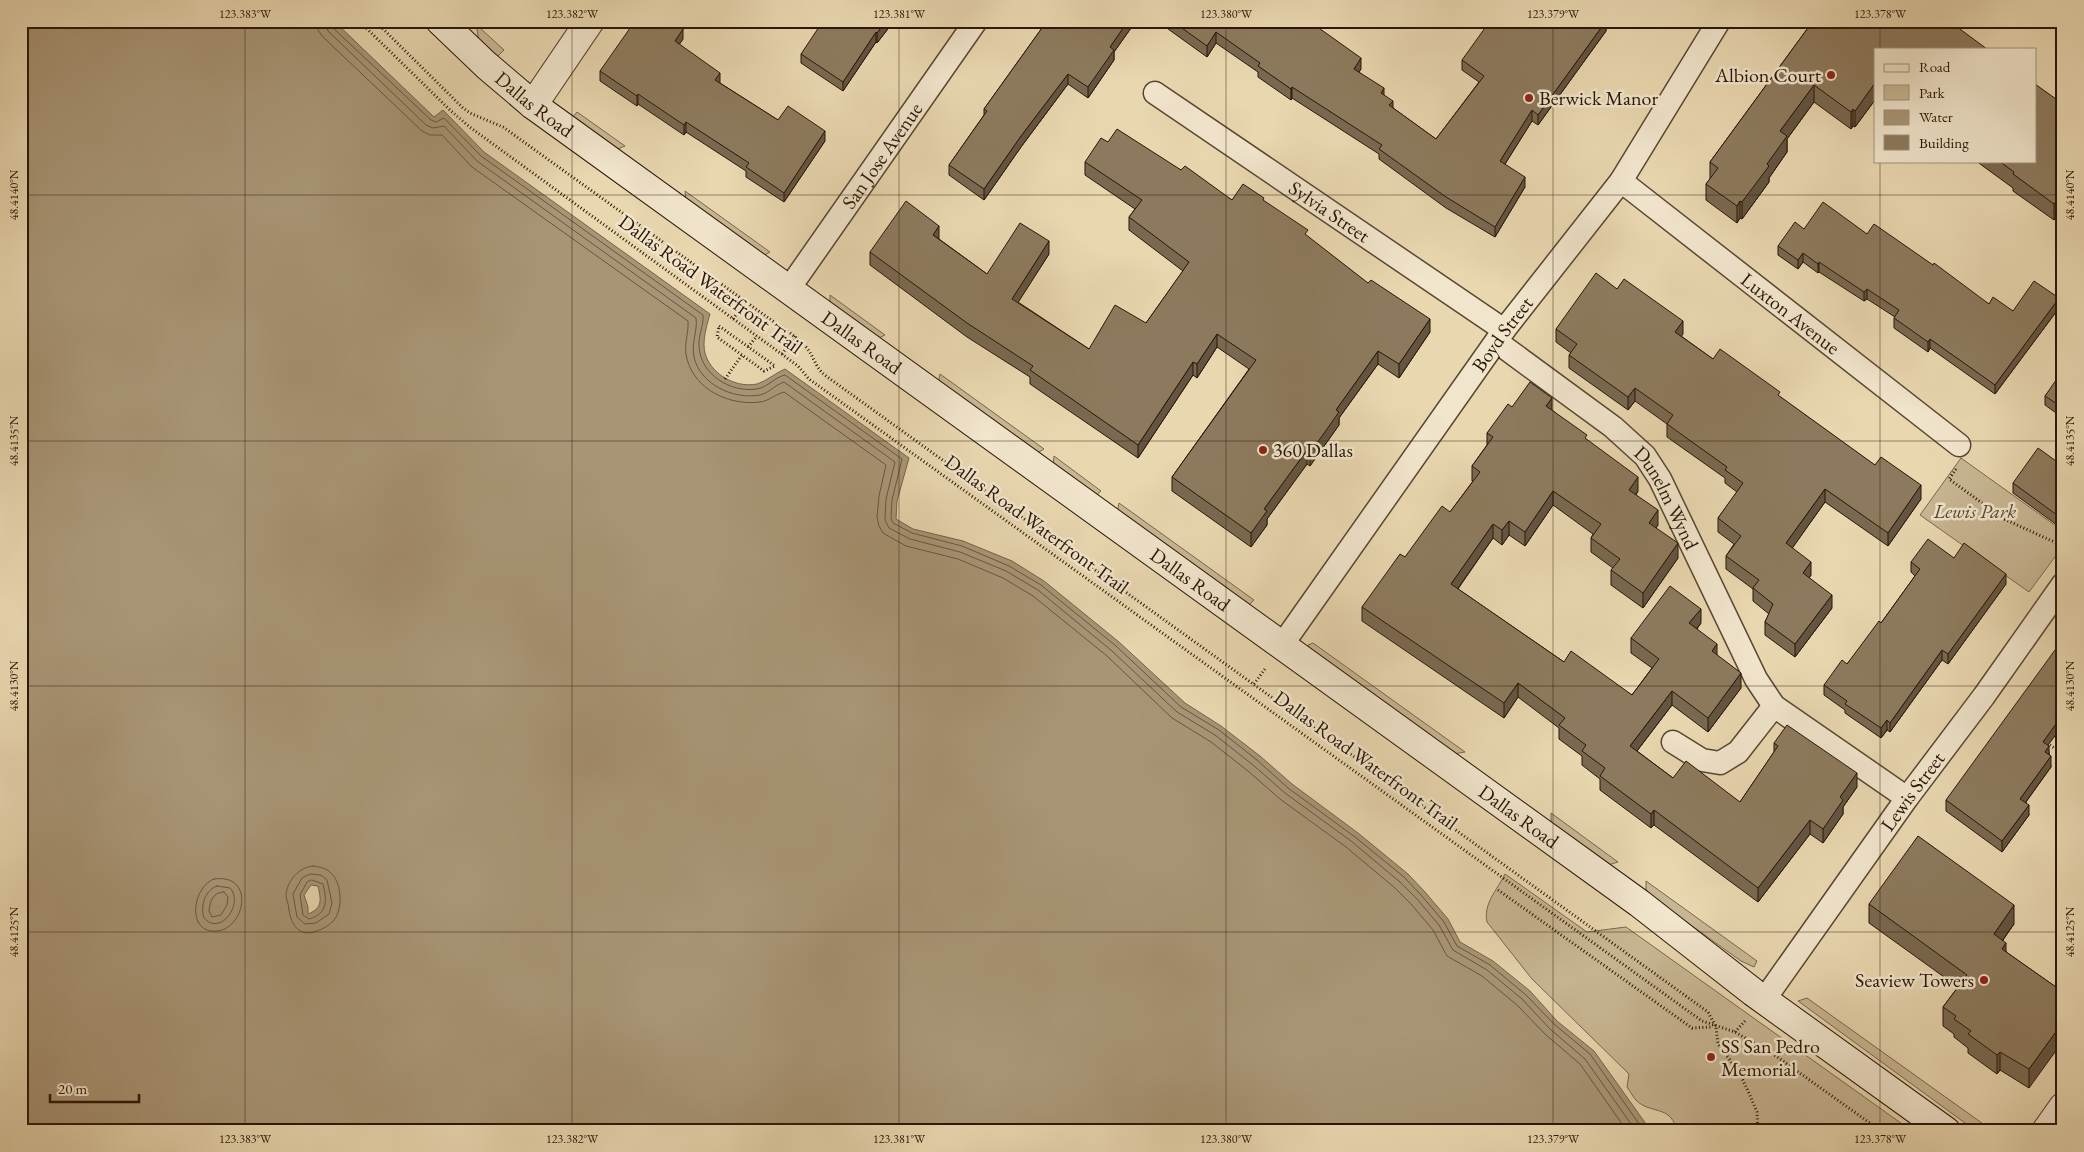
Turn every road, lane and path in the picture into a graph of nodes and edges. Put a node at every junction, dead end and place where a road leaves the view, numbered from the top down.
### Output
1 (359, 21) edge
2 (375, 21) edge
3 (440, 21) edge
4 (590, 21) edge
5 (976, 21) edge
6 (1709, 24) edge
7 (1155, 93) dead end
8 (533, 105) junction
9 (1622, 181) junction
10 (788, 290) junction
11 (749, 297) dead end
12 (746, 302) junction
13 (733, 319) junction
14 (798, 332) dead end
15 (757, 336) junction
16 (1500, 336) junction
17 (794, 337) junction
18 (748, 347) junction
19 (782, 354) junction
20 (742, 355) junction
21 (725, 379) dead end
22 (1959, 445) joint
23 (2063, 546) edge
24 (2063, 584) edge
25 (1275, 655) junction
26 (1254, 684) junction
27 (1774, 706) junction
28 (2039, 737) edge
29 (1673, 742) dead end
30 (2063, 754) edge
31 (1907, 798) junction
32 (1498, 890) dead end
33 (1764, 1000) junction
34 (1716, 1027) junction
35 (2063, 1108) edge
36 (1758, 1131) edge
37 (1881, 1131) edge
38 (1946, 1131) edge
39 (2046, 1131) edge

1 - 13 path, Dallas Road Waterfront Trail
2 - 12 path, Dallas Road Waterfront Trail
3 - 8 main road, Dallas Road
4 - 8 main road
5 - 10 street, San Jose Avenue
6 - 9 street, Boyd Street
7 - 16 street, Sylvia Street
8 - 10 main road, Dallas Road
9 - 16 street, Boyd Street
9 - 22 street, Luxton Avenue
10 - 25 main road, Dallas Road
11 - 12 path
12 - 13 path
12 - 17 path, Dallas Road Waterfront Trail
13 - 15 path, Dallas Road Waterfront Trail
14 - 17 path
15 - 18 path
15 - 19 path, Dallas Road Waterfront Trail
16 - 25 street, Boyd Street
16 - 27 street, Dunelm Wynd
17 - 19 path
17 - 26 path, Dallas Road Waterfront Trail
18 - 20 path
18 - 20 path
19 - 34 path, Dallas Road Waterfront Trail
20 - 21 path
22 - 23 path
24 - 31 street, Lewis Street
25 - 26 path
25 - 33 main road, Dallas Road
26 - 34 path, Dallas Road Waterfront Trail
27 - 29 street
27 - 31 street, Dunelm Wynd
28 - 30 path
31 - 33 street, Lewis Street
32 - 34 path
33 - 38 main road, Dallas Road
34 - 36 path, Dallas Road Waterfront Trail
34 - 37 path, Dallas Road Waterfront Trail
35 - 39 main road

